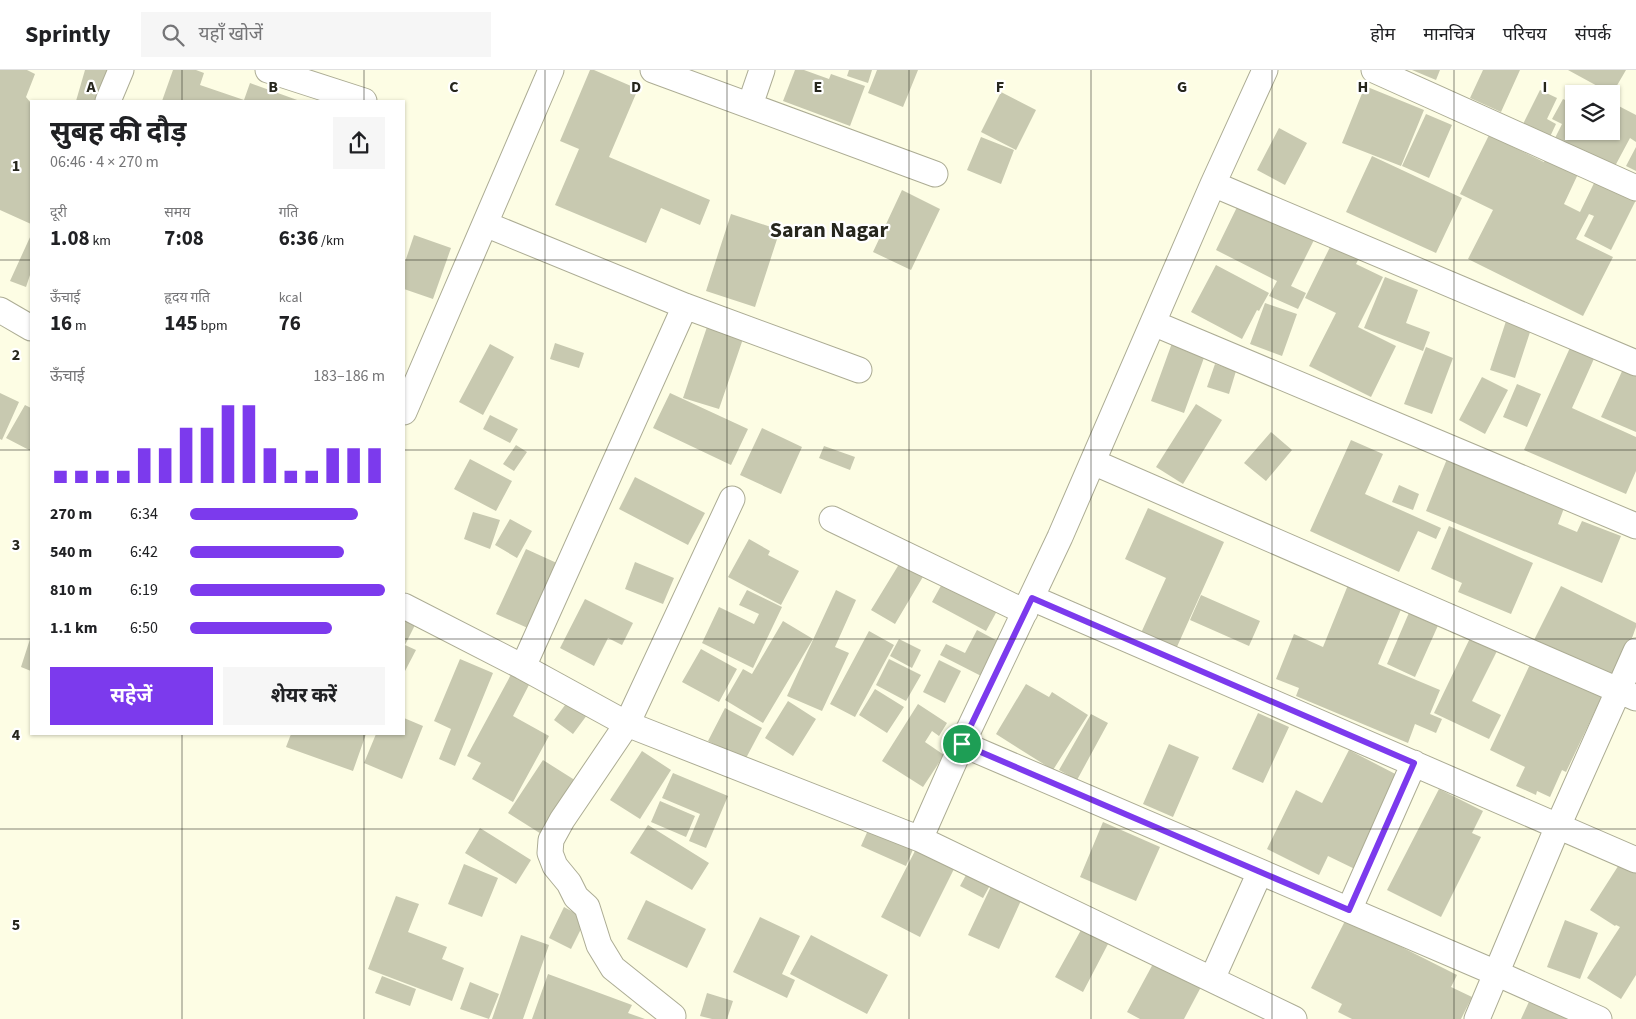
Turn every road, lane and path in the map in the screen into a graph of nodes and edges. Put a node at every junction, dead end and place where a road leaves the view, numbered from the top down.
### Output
1 (121, 70) edge
2 (268, 70) edge
3 (551, 70) edge
4 (653, 70) edge
5 (762, 70) edge
6 (1265, 70) edge
7 (1374, 70) edge
8 (108, 100) edge
9 (361, 100) edge
10 (750, 106) junction
11 (935, 174) dead end
12 (1213, 184) junction
13 (1636, 188) edge
14 (485, 224) junction
15 (686, 306) junction
16 (0, 310) edge
17 (1153, 323) junction
18 (30, 325) edge
19 (1636, 362) edge
20 (859, 370) dead end
21 (405, 410) edge
22 (1093, 462) junction
23 (732, 498) dead end
24 (832, 519) dead end
25 (1636, 526) edge
26 (1028, 605) junction
27 (405, 607) edge
28 (1636, 651) edge
29 (523, 667) junction
30 (1627, 694) edge
31 (627, 724) junction
32 (962, 744) junction
33 (1414, 763) junction
34 (1558, 826) junction
35 (920, 839) junction
36 (1636, 860) edge
37 (1260, 872) junction
38 (1349, 910) junction
39 (1496, 973) junction
40 (1212, 979) junction
41 (672, 1016) dead end
42 (1294, 1019) edge
43 (1476, 1019) edge
44 (1598, 1019) edge

1 - 8 street
2 - 9 street
3 - 14 street
4 - 10 street
5 - 10 street
6 - 12 street
7 - 13 street
10 - 11 street
12 - 17 street
12 - 19 street
14 - 15 street
14 - 21 street
15 - 20 street
15 - 29 street
16 - 18 street
17 - 22 street
17 - 25 street
22 - 26 street
22 - 30 street
23 - 31 street
24 - 26 street
26 - 32 street
26 - 33 street
27 - 29 street
28 - 30 street
29 - 31 street
30 - 34 street
31 - 35 street
31 - 41 street
32 - 35 street
32 - 37 street
33 - 34 street
33 - 38 street
34 - 36 street
34 - 39 street
35 - 40 street
37 - 38 street
37 - 40 street
38 - 39 street
39 - 43 street
39 - 44 street
40 - 42 street

